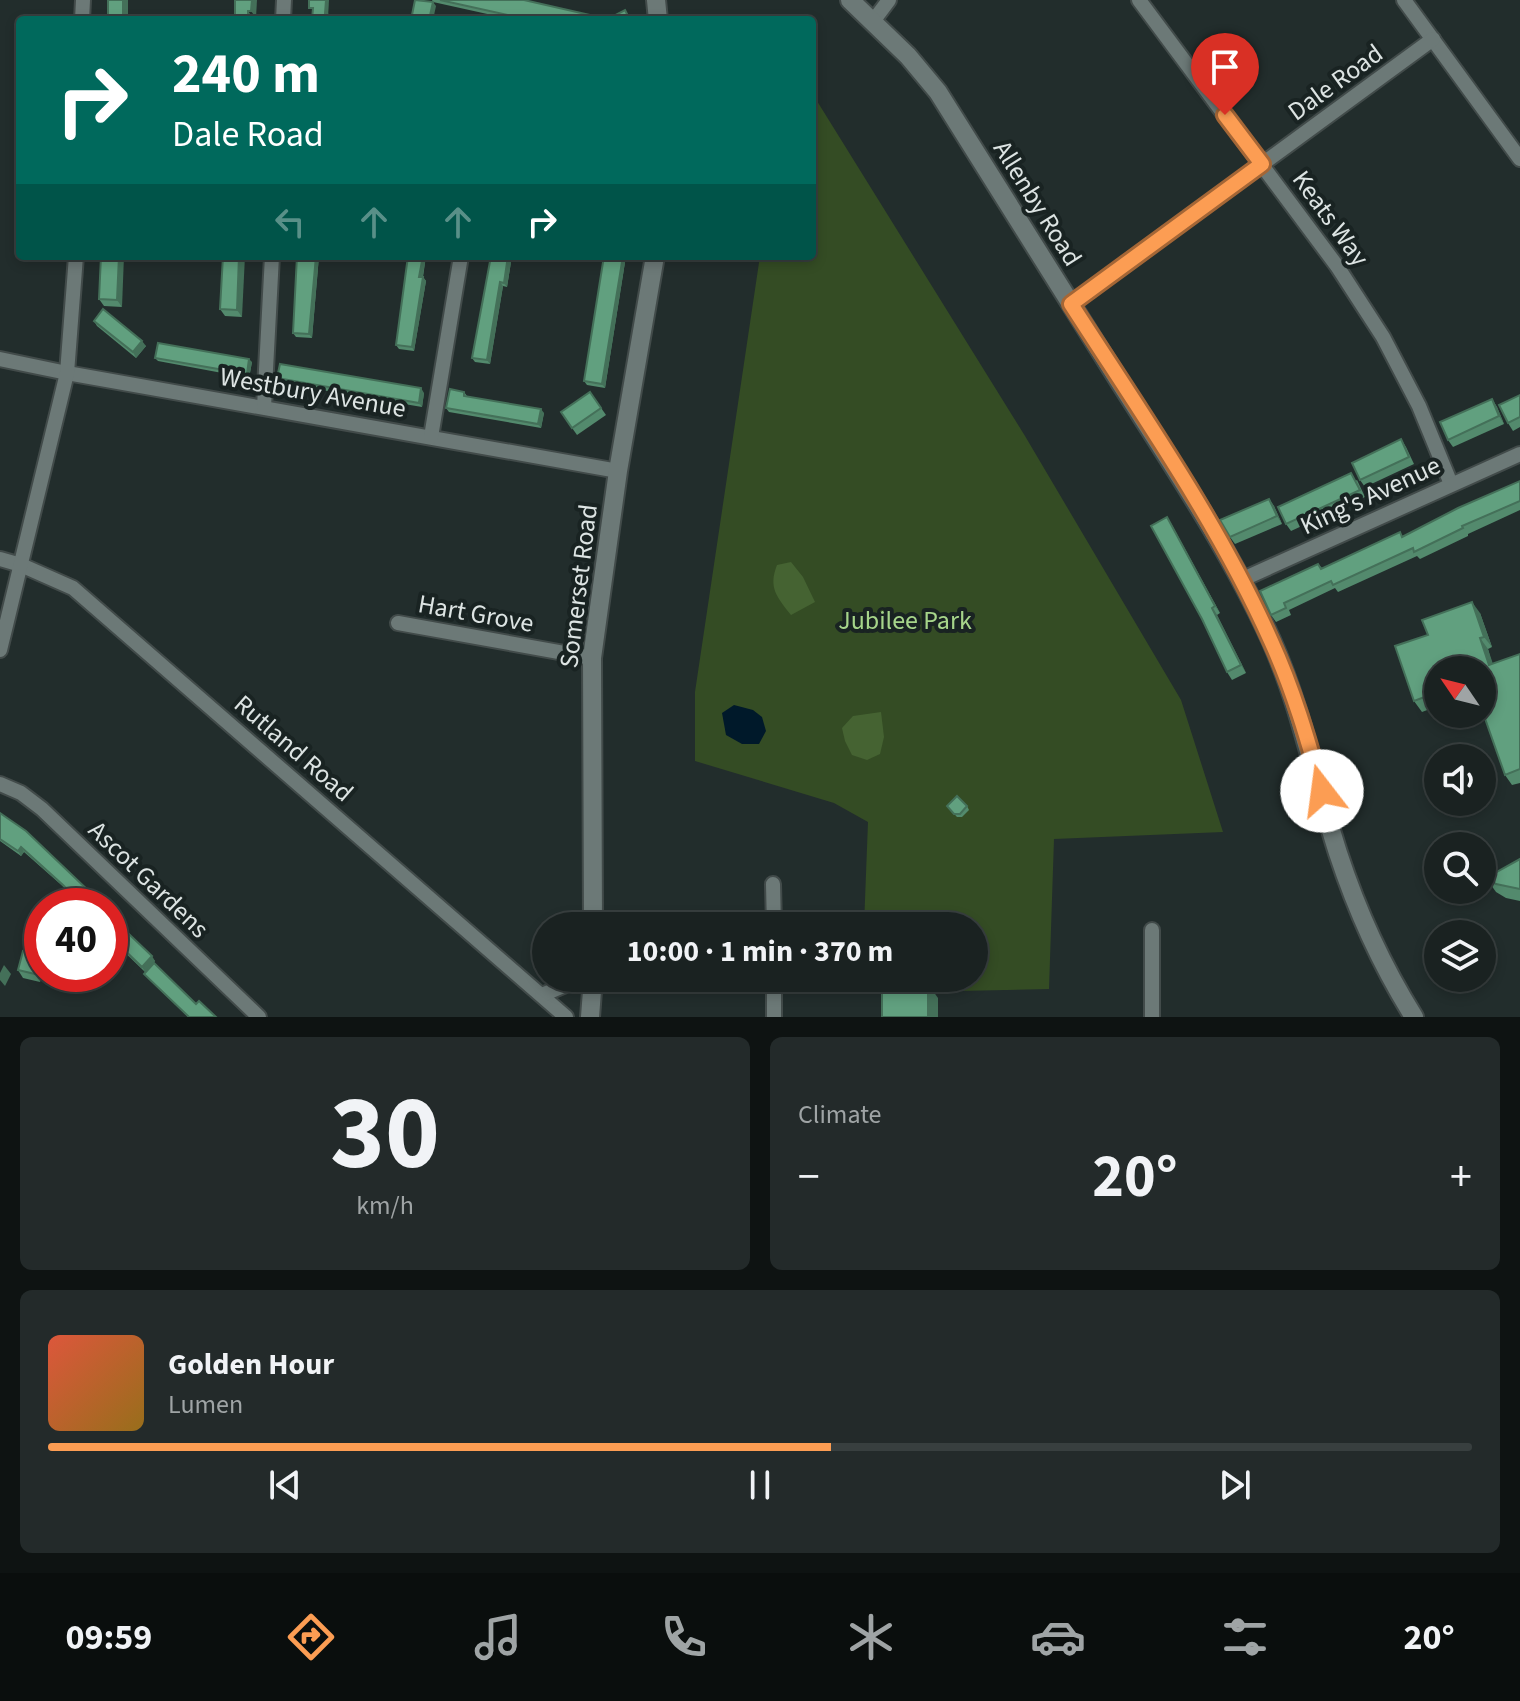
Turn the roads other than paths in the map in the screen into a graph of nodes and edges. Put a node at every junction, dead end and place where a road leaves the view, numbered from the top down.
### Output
1 (850, 0) edge
2 (889, 0) edge
3 (1139, 0) edge
4 (1404, 0) edge
5 (874, 20) junction
6 (1433, 39) junction
7 (1520, 159) edge
8 (1262, 164) junction
9 (76, 260) edge
10 (272, 260) edge
11 (460, 260) edge
12 (654, 260) edge
13 (1071, 304) junction
14 (0, 359) edge
15 (67, 373) junction
16 (264, 407) junction
17 (431, 437) junction
18 (1520, 454) edge
19 (618, 471) junction
20 (1451, 484) junction
21 (0, 559) edge
22 (21, 565) junction
23 (1241, 580) junction
24 (398, 623) dead end
25 (0, 650) edge
26 (592, 658) junction
27 (0, 784) edge
28 (773, 884) dead end
29 (593, 912) edge
30 (774, 912) edge
31 (1152, 930) dead end
32 (549, 992) edge
33 (592, 992) edge
34 (774, 992) edge
35 (542, 995) junction
36 (259, 1017) edge
37 (566, 1017) edge
38 (590, 1017) edge
39 (774, 1017) edge
40 (1152, 1017) edge
41 (1414, 1017) edge

1 - 5 street, Allenby Road
2 - 5 street
3 - 8 street, Keats Way
4 - 6 street
5 - 13 street, Allenby Road
6 - 7 street
6 - 8 street, Dale Road
8 - 13 street, Dale Road
8 - 20 street, Keats Way
9 - 15 street
10 - 16 street
11 - 17 street
12 - 19 street, Somerset Road
13 - 23 street, Allenby Road
14 - 15 street, Westbury Avenue
15 - 16 street, Westbury Avenue
15 - 22 street
16 - 17 street, Westbury Avenue
17 - 19 street, Westbury Avenue
18 - 20 street, King's Avenue
19 - 26 street, Somerset Road
20 - 23 street, King's Avenue
21 - 22 street, Rutland Road
22 - 25 street
22 - 35 street, Rutland Road
23 - 41 street, Allenby Road
24 - 26 street, Hart Grove
26 - 29 street, Somerset Road
27 - 36 street, Ascot Gardens
28 - 30 street
31 - 40 street
32 - 35 street
33 - 38 street
34 - 39 street
35 - 37 street, Rutland Road

